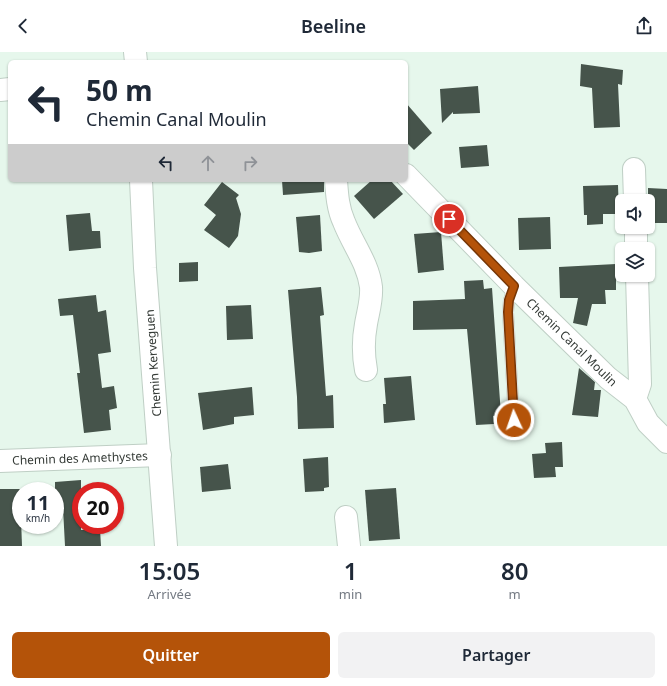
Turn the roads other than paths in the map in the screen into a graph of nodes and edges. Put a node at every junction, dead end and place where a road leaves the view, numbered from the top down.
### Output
1 (634, 169) dead end
2 (408, 177) edge
3 (142, 182) edge
4 (336, 182) edge
5 (635, 194) edge
6 (637, 282) edge
7 (514, 286) junction
8 (366, 370) dead end
9 (636, 399) junction
10 (514, 420) dead end
11 (667, 442) edge
12 (160, 455) junction
13 (0, 461) edge
14 (346, 517) dead end
15 (166, 546) edge
16 (349, 546) edge

1 - 5 street
2 - 7 street, Chemin Canal Moulin
3 - 12 street, Chemin Kerveguen
4 - 8 street
6 - 9 street
7 - 9 street, Chemin Canal Moulin
7 - 10 lane
9 - 11 street, Chemin Canal Moulin
12 - 13 street, Chemin des Amethystes
12 - 15 street, Chemin Kerveguen
14 - 16 street

